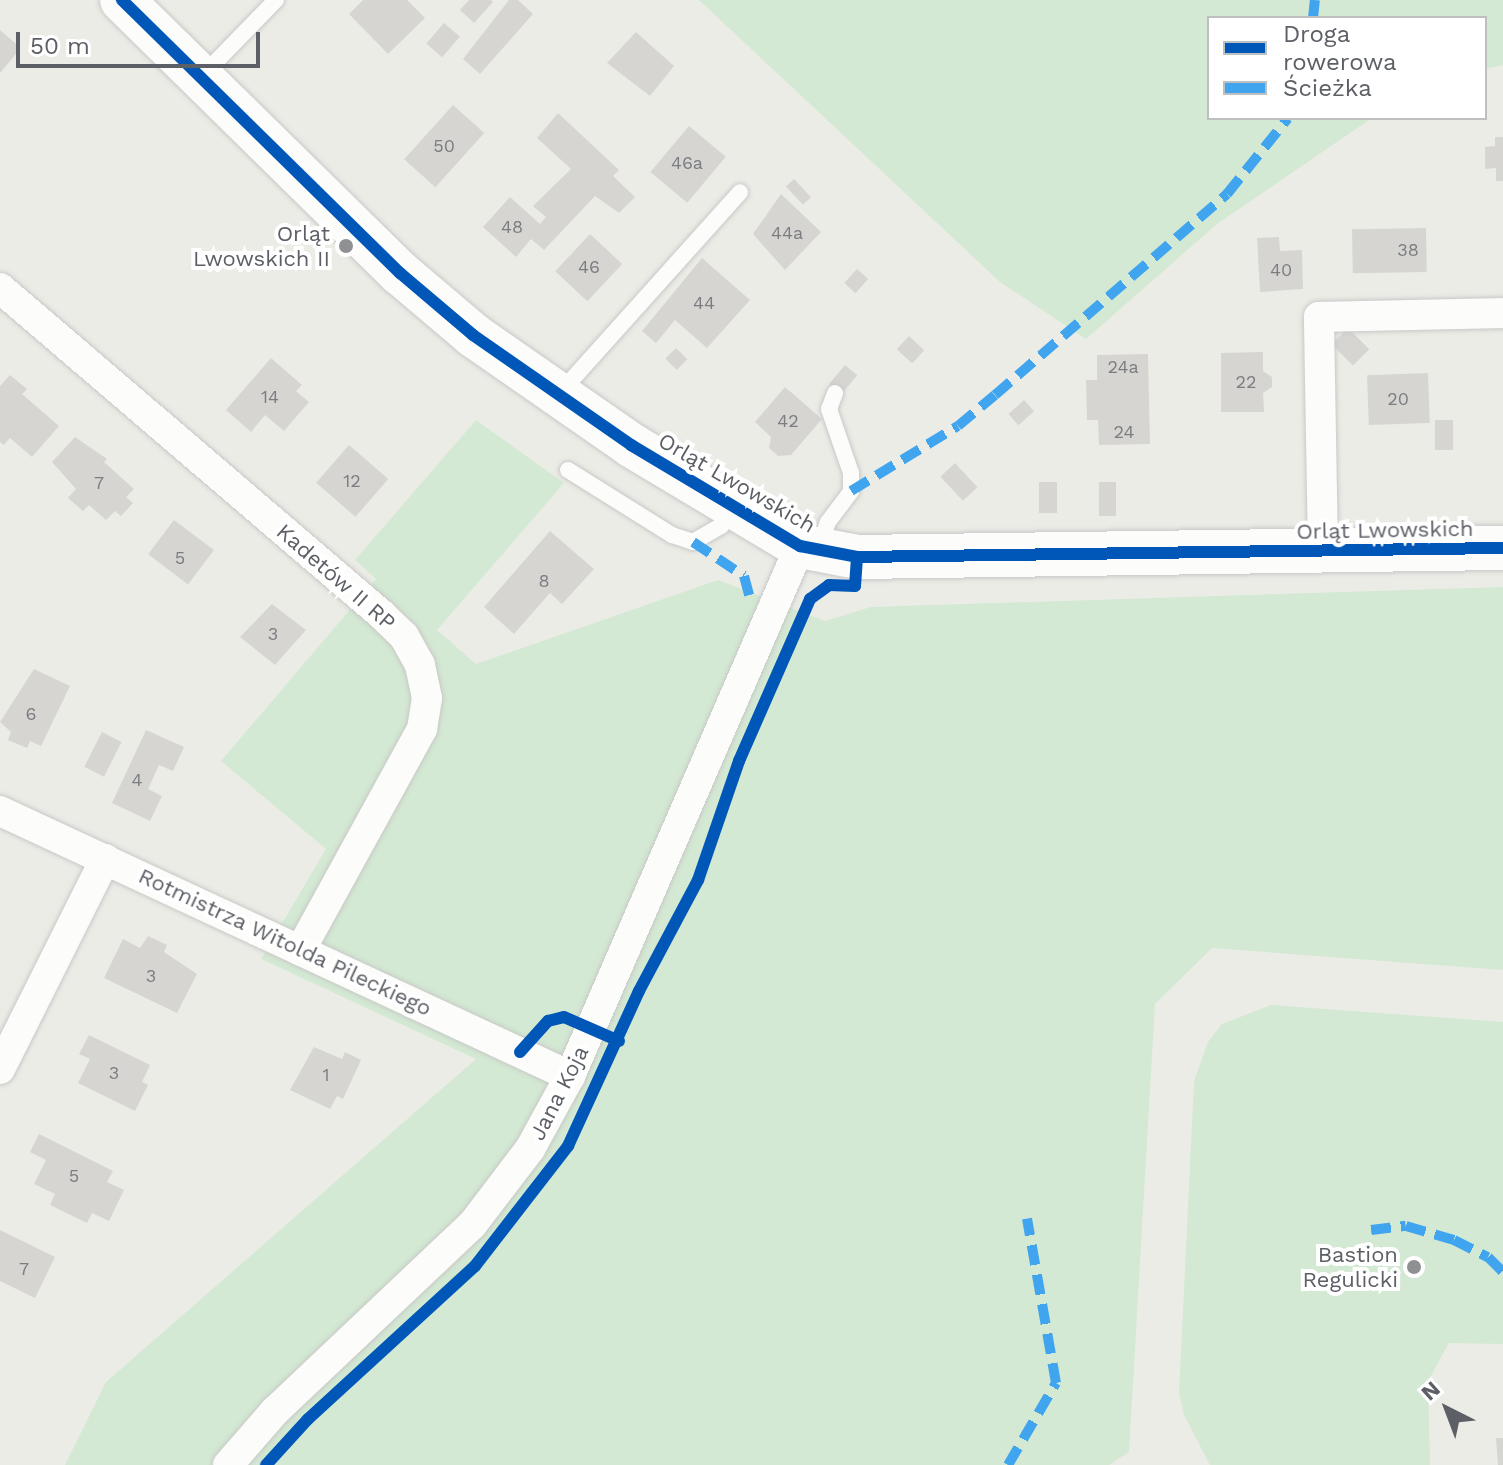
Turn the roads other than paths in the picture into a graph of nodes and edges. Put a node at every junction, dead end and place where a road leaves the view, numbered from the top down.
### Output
1 (122, 0) edge
2 (276, 0) edge
3 (201, 77) junction
4 (740, 192) dead end
5 (0, 288) edge
6 (1503, 313) edge
7 (835, 393) dead end
8 (558, 395) junction
9 (568, 470) dead end
10 (735, 510) junction
11 (1503, 548) edge
12 (809, 549) junction
13 (1323, 551) junction
14 (0, 811) edge
15 (105, 859) junction
16 (300, 951) junction
17 (0, 1069) edge
18 (570, 1076) junction
19 (228, 1465) edge

1 - 3 street, Orląt Lwowskich
2 - 3 lane
3 - 8 street, Orląt Lwowskich
4 - 8 lane
5 - 16 street, Kadetów II RP
6 - 13 street, Orląt Lwowskich
7 - 12 lane
8 - 10 street, Orląt Lwowskich
9 - 10 lane
10 - 12 street, Orląt Lwowskich
11 - 13 street, Orląt Lwowskich
12 - 13 street, Orląt Lwowskich
12 - 18 street, Jana Koja
14 - 15 street, Rotmistrza Witolda Pileckiego
15 - 16 street, Rotmistrza Witolda Pileckiego
15 - 17 street
16 - 18 street, Rotmistrza Witolda Pileckiego
18 - 19 street, Jana Koja

